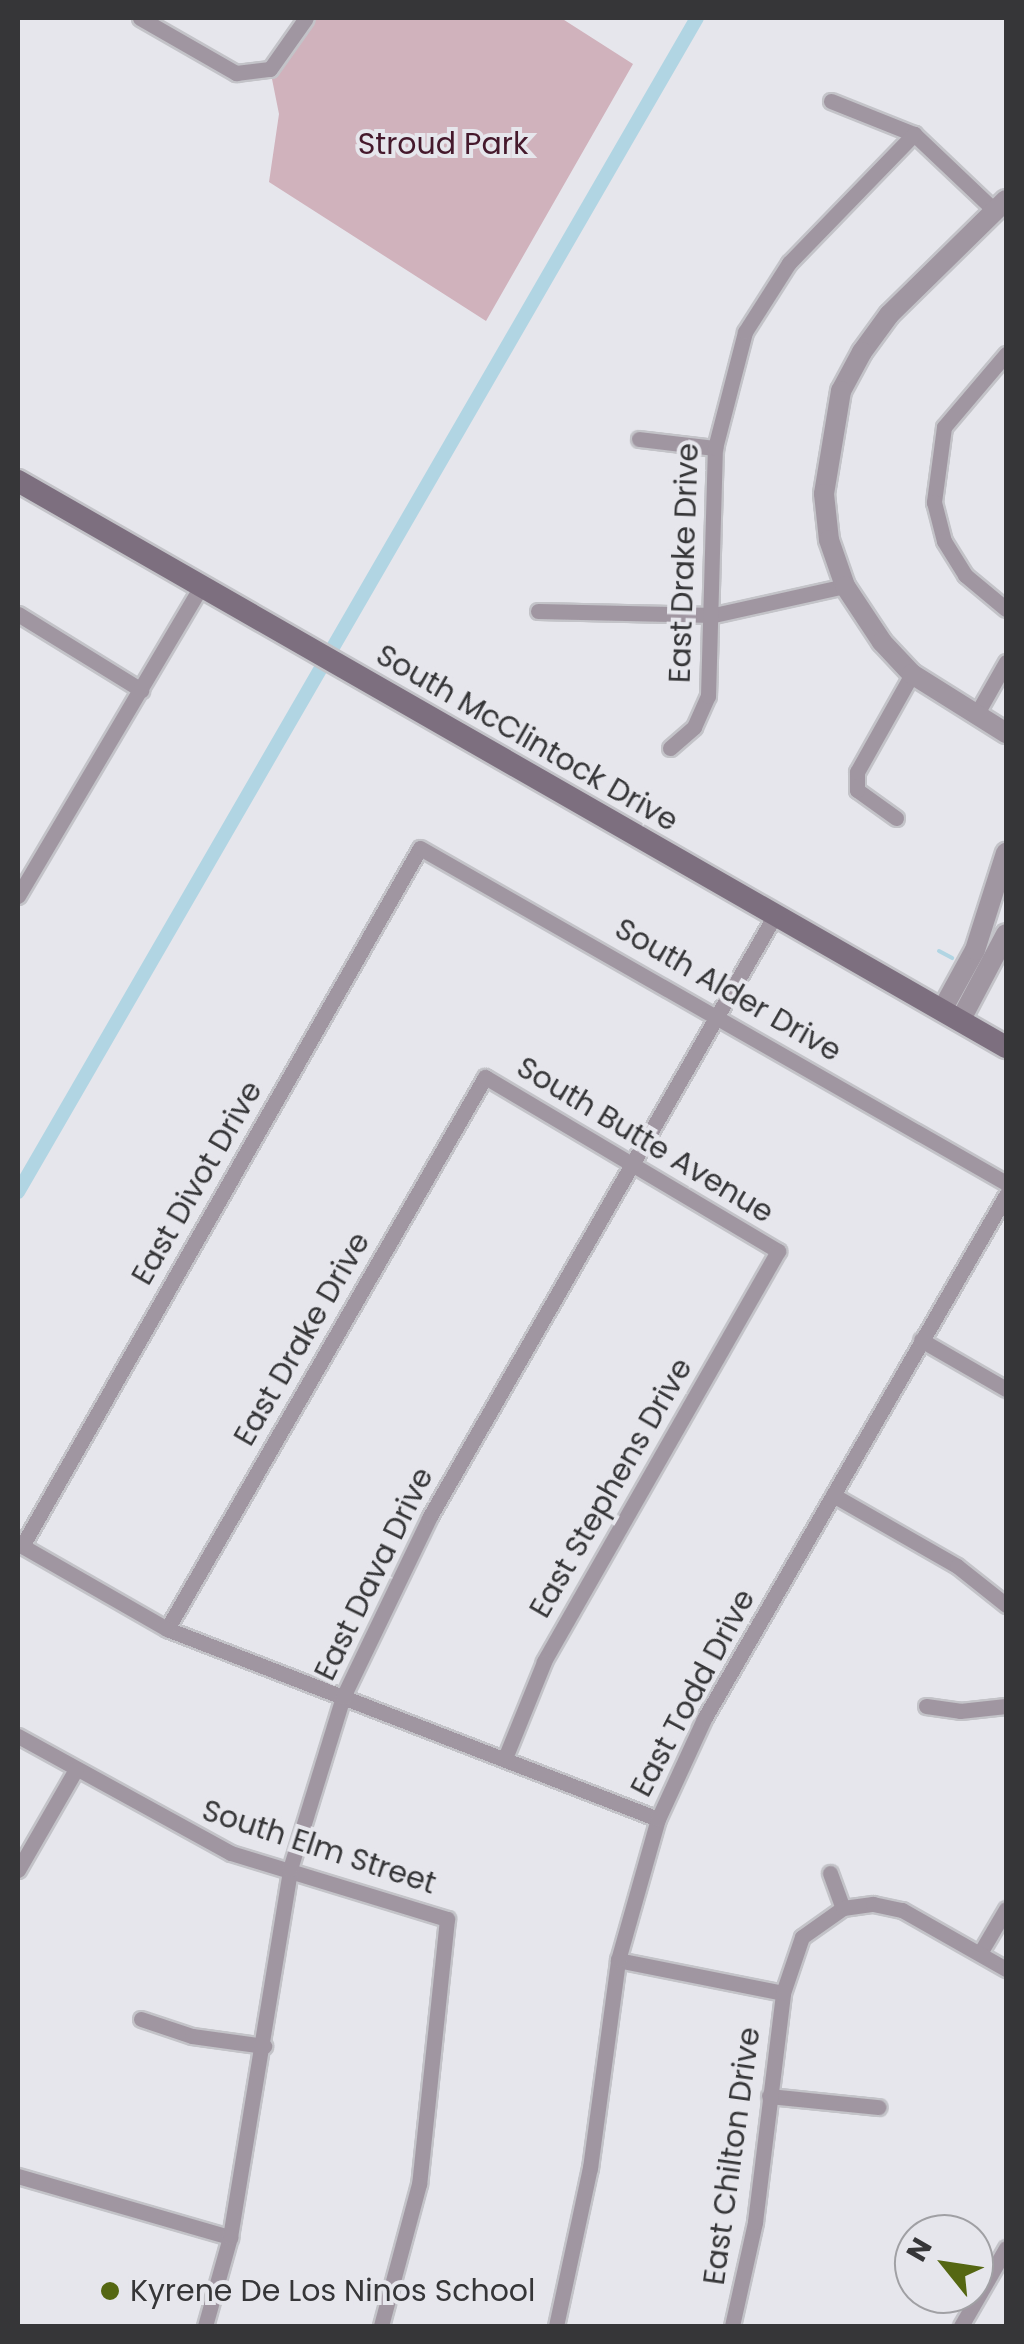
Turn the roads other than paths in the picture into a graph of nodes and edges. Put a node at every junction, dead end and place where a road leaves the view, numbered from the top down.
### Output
1 (140, 18) edge
2 (306, 18) edge
3 (831, 101) dead end
4 (914, 134) junction
5 (1001, 205) edge
6 (1006, 354) edge
7 (639, 439) dead end
8 (715, 448) junction
9 (18, 480) edge
10 (201, 586) junction
11 (845, 586) junction
12 (1006, 608) edge
13 (538, 612) dead end
14 (18, 614) edge
15 (714, 615) junction
16 (1006, 662) edge
17 (912, 674) junction
18 (141, 690) junction
19 (976, 715) junction
20 (1006, 733) edge
21 (670, 748) dead end
22 (896, 818) dead end
23 (420, 848) joint
24 (1006, 853) edge
25 (18, 896) edge
26 (775, 914) junction
27 (1006, 934) edge
28 (717, 1015) junction
29 (951, 1016) junction
30 (1006, 1047) edge
31 (485, 1077) joint
32 (634, 1164) junction
33 (1006, 1182) edge
34 (1006, 1194) edge
35 (778, 1251) joint
36 (921, 1340) junction
37 (1006, 1389) edge
38 (833, 1496) junction
39 (1006, 1605) edge
40 (167, 1628) junction
41 (343, 1697) junction
42 (926, 1706) dead end
43 (1006, 1706) edge
44 (18, 1736) edge
45 (505, 1758) junction
46 (76, 1769) junction
47 (658, 1818) junction
48 (290, 1869) junction
49 (18, 1870) edge
50 (830, 1874) dead end
51 (843, 1908) junction
52 (1006, 1909) edge
53 (980, 1954) junction
54 (618, 1960) junction
55 (1006, 1969) edge
56 (783, 1993) junction
57 (141, 2019) dead end
58 (264, 2046) junction
59 (769, 2096) junction
60 (878, 2107) dead end
61 (18, 2176) edge
62 (230, 2237) junction
63 (1006, 2248) edge
64 (204, 2326) edge
65 (381, 2326) edge
66 (556, 2326) edge
67 (732, 2326) edge
68 (960, 2326) edge

1 - 2 street
3 - 4 street
4 - 5 street
4 - 8 street, East Drake Drive
5 - 11 street
6 - 12 street
7 - 8 street
8 - 15 street, East Drake Drive
9 - 10 main road, South McClintock Drive
10 - 18 street
10 - 26 main road, South McClintock Drive
11 - 15 street
11 - 17 street
13 - 15 street
14 - 18 street
15 - 21 street, East Drake Drive
16 - 19 street
17 - 19 street
17 - 22 street
18 - 25 street
19 - 20 street
23 - 28 street, South Alder Drive
23 - 40 street, East Divot Drive
24 - 29 street
26 - 28 street, East Dava Drive
26 - 29 main road, South McClintock Drive
27 - 29 street
28 - 32 street, East Dava Drive
28 - 33 street, South Alder Drive
29 - 30 main road, South McClintock Drive
31 - 32 street, South Butte Avenue
31 - 40 street, East Drake Drive
32 - 35 street, South Butte Avenue
32 - 41 street, East Dava Drive
34 - 36 street, East Todd Drive
35 - 45 street, East Stephens Drive
36 - 37 street
36 - 38 street, East Todd Drive
38 - 39 street
38 - 47 street, East Todd Drive
40 - 41 street
41 - 45 street
41 - 48 street, East Dava Drive
42 - 43 street
44 - 46 street, South Elm Street
45 - 47 street
46 - 48 street, South Elm Street
46 - 49 street
47 - 54 street, East Todd Drive
48 - 58 street, East Dava Drive
48 - 65 street, South Elm Street
50 - 51 street
51 - 53 street
51 - 56 street, East Chilton Drive
52 - 53 street
53 - 55 street
54 - 56 street
54 - 66 street, East Todd Drive
56 - 59 street, East Chilton Drive
57 - 58 street
58 - 62 street, East Dava Drive
59 - 60 street
59 - 67 street, East Chilton Drive
61 - 62 street
62 - 64 street, East Dava Drive
63 - 68 street

